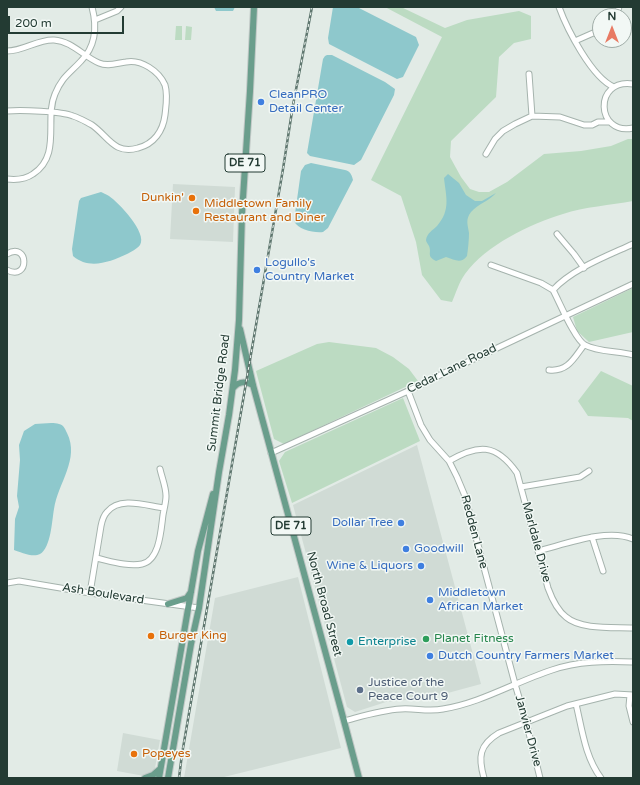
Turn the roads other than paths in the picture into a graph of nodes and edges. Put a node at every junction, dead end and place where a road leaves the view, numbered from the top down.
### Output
1 (92, 7) edge
2 (121, 7) edge
3 (254, 7) edge
4 (559, 7) edge
5 (95, 20) junction
6 (592, 34) edge
7 (575, 41) junction
8 (7, 51) edge
9 (86, 56) junction
10 (529, 74) dead end
11 (607, 84) junction
12 (633, 84) edge
13 (614, 87) junction
14 (608, 93) junction
15 (7, 111) edge
16 (52, 112) junction
17 (605, 114) junction
18 (532, 116) junction
19 (598, 122) junction
20 (610, 122) junction
21 (632, 129) edge
22 (486, 154) dead end
23 (7, 179) edge
24 (557, 234) dead end
25 (633, 244) edge
26 (7, 254) edge
27 (491, 265) dead end
28 (584, 268) junction
29 (7, 270) edge
30 (633, 284) edge
31 (553, 290) junction
32 (566, 316) junction
33 (239, 320) junction
34 (584, 345) junction
35 (633, 356) edge
36 (549, 370) dead end
37 (234, 379) junction
38 (252, 382) junction
39 (233, 388) junction
40 (408, 391) junction
41 (271, 453) junction
42 (449, 461) junction
43 (160, 469) dead end
44 (589, 471) dead end
45 (219, 472) junction
46 (521, 486) junction
47 (164, 508) junction
48 (592, 537) junction
49 (633, 539) edge
50 (538, 551) junction
51 (96, 558) junction
52 (603, 571) dead end
53 (7, 583) edge
54 (191, 592) junction
55 (90, 593) junction
56 (168, 604) junction
57 (189, 607) junction
58 (199, 608) junction
59 (633, 628) edge
60 (633, 662) edge
61 (515, 684) junction
62 (631, 695) edge
63 (576, 704) junction
64 (344, 721) junction
65 (526, 721) junction
66 (633, 722) edge
67 (160, 769) junction
68 (145, 778) edge
69 (159, 778) edge
70 (168, 778) edge
71 (358, 778) edge
72 (484, 778) edge
73 (540, 778) edge
74 (601, 778) edge

1 - 5 street
2 - 5 street
3 - 33 main road, Summit Bridge Road / DE 71
4 - 7 street
5 - 9 street
6 - 7 street
7 - 11 street
8 - 9 street
9 - 16 street
9 - 16 street
10 - 18 street
11 - 13 street
11 - 14 street
12 - 13 street
13 - 14 street
14 - 17 street
15 - 16 street
16 - 23 street
17 - 19 street
17 - 20 street
18 - 19 street
18 - 22 street
19 - 20 street
20 - 21 street
24 - 28 street
25 - 28 street
26 - 29 street
27 - 31 street
28 - 31 street
30 - 32 street, Cedar Lane Road
31 - 32 street
32 - 34 street
32 - 40 street, Cedar Lane Road
33 - 37 main road, Summit Bridge Road
33 - 38 main road, North Broad Street / DE 71
34 - 35 street
34 - 36 street
37 - 38 main road
37 - 39 main road, Summit Bridge Road
38 - 39 main road
38 - 41 main road, North Broad Street / DE 71
39 - 45 main road, Summit Bridge Road
40 - 41 street, Cedar Lane Road
40 - 42 street, Redden Lane
41 - 64 main road, North Broad Street / DE 71
42 - 46 street, Marldale Drive
42 - 61 street, Redden Lane
43 - 47 street
44 - 46 street
45 - 54 main road
45 - 58 main road, Summit Bridge Road
46 - 50 street, Marldale Drive
47 - 51 street
47 - 51 street
48 - 49 street
48 - 50 street
48 - 52 street
50 - 59 street, Marldale Drive
51 - 55 street
53 - 55 street, Ash Boulevard
54 - 56 main road
54 - 57 main road
55 - 56 street, Ash Boulevard
56 - 57 street, Ash Boulevard
57 - 58 street, Ash Boulevard
57 - 67 main road
58 - 70 main road, Summit Bridge Road
60 - 61 street
61 - 64 street
61 - 65 street, Janvier Drive
62 - 63 street
62 - 66 street
63 - 65 street
63 - 74 street
64 - 71 main road, North Broad Street / DE 71
65 - 72 street
65 - 73 street, Janvier Drive
67 - 68 main road
67 - 69 main road

